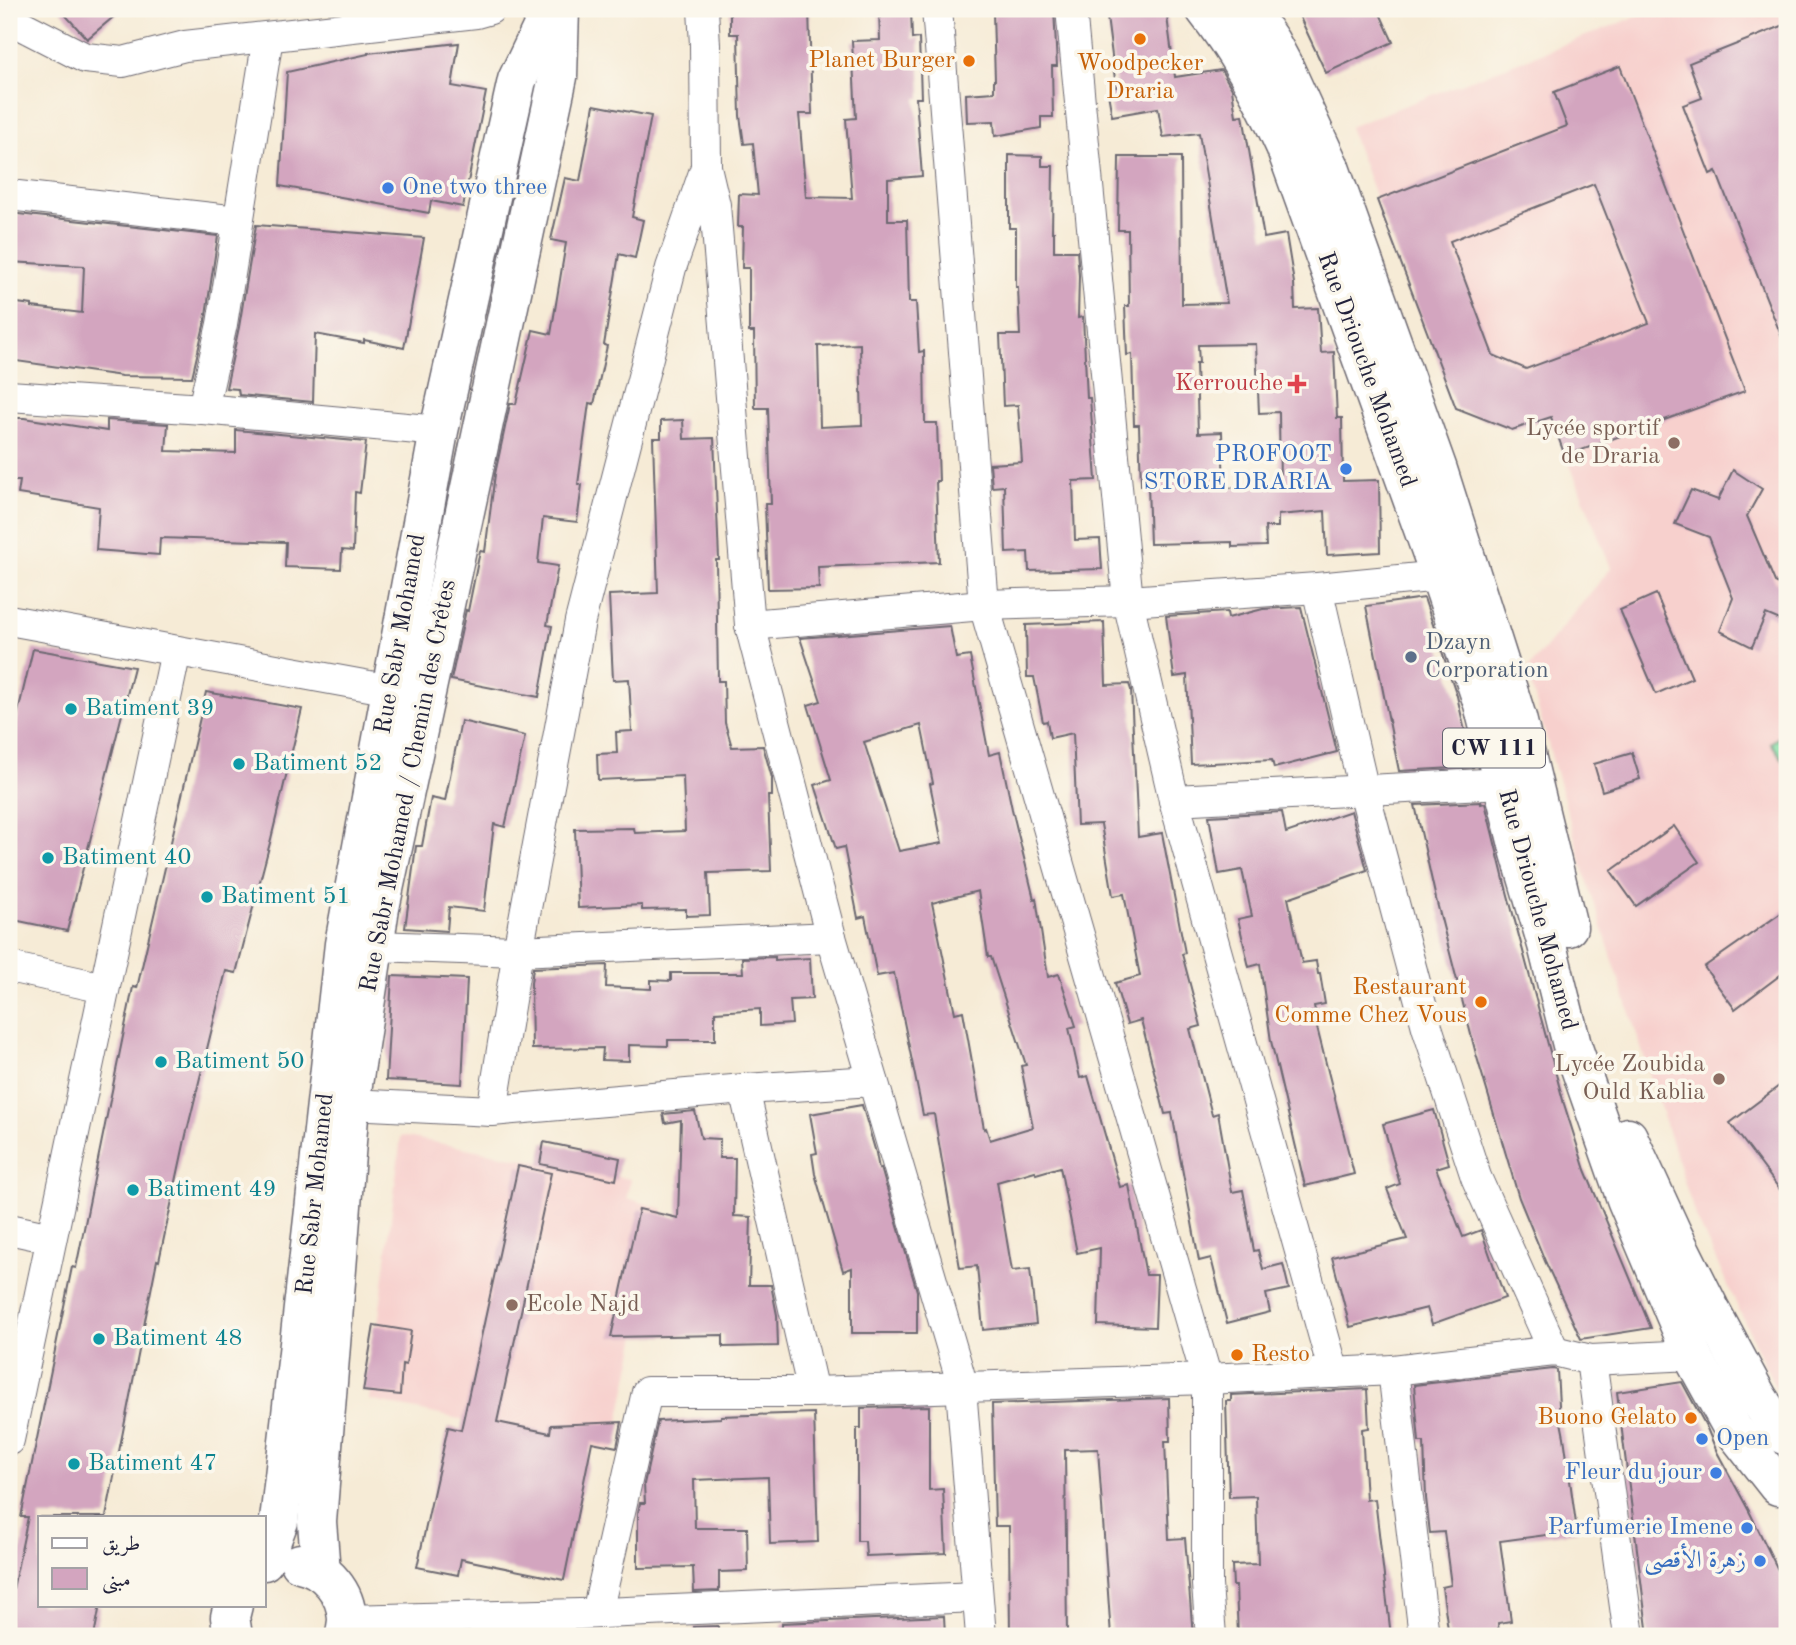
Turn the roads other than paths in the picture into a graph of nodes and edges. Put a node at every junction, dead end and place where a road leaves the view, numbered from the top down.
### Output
1 (490, 9) edge
2 (551, 9) edge
3 (560, 9) edge
4 (703, 9) edge
5 (937, 9) edge
6 (1071, 9) edge
7 (1205, 9) edge
8 (1248, 9) edge
9 (9, 19) edge
10 (268, 37) junction
11 (705, 167) junction
12 (9, 195) edge
13 (238, 221) junction
14 (9, 396) edge
15 (203, 409) junction
16 (439, 431) junction
17 (1440, 576) junction
18 (1317, 588) junction
19 (1128, 600) junction
20 (984, 605) junction
21 (9, 621) edge
22 (750, 625) junction
23 (176, 651) junction
24 (391, 690) junction
25 (1503, 783) junction
26 (1364, 791) junction
27 (1174, 800) junction
28 (831, 937) junction
29 (375, 946) junction
30 (518, 951) junction
31 (9, 967) edge
32 (104, 988) junction
33 (873, 1081) junction
34 (744, 1089) junction
35 (350, 1104) junction
36 (492, 1111) junction
37 (9, 1229) edge
38 (51, 1238) junction
39 (1554, 1351) junction
40 (1692, 1355) junction
41 (1591, 1360) junction
42 (1393, 1370) junction
43 (1334, 1373) junction
44 (1206, 1379) junction
45 (961, 1388) junction
46 (813, 1392) junction
47 (1787, 1436) edge
48 (9, 1440) edge
49 (1784, 1485) edge
50 (266, 1555) edge
51 (266, 1566) edge
52 (321, 1572) junction
53 (977, 1597) junction
54 (233, 1606) edge
55 (597, 1614) junction
56 (639, 1624) edge
57 (346, 1628) edge
58 (233, 1636) edge
59 (981, 1636) edge
60 (1211, 1636) edge
61 (1424, 1636) edge
62 (1629, 1636) edge

1 - 10 street
2 - 16 main road, Rue Sabr Mohamed
3 - 29 main road, Rue Sabr Mohamed / Chemin des Crêtes
4 - 11 street
5 - 20 street
6 - 19 street
7 - 17 main road, Rue Driouche Mohamed / CW 111
8 - 47 main road, Rue Driouche Mohamed / CW 111
9 - 10 street
10 - 13 street
11 - 22 street
11 - 30 street
12 - 13 street
13 - 15 street
14 - 15 street
15 - 16 street
16 - 24 main road, Rue Sabr Mohamed
17 - 18 street
17 - 25 main road, Rue Driouche Mohamed / CW 111
18 - 19 street
18 - 26 street
19 - 20 street
19 - 27 street
20 - 22 street
20 - 44 street
21 - 23 street
22 - 28 street
23 - 24 street
23 - 32 street
24 - 50 main road, Rue Sabr Mohamed
25 - 26 street
25 - 40 main road, Rue Driouche Mohamed / CW 111
26 - 27 street
26 - 39 street
27 - 43 street
28 - 30 street
28 - 33 street
29 - 30 street
29 - 35 main road, Rue Sabr Mohamed / Chemin des Crêtes
30 - 36 street
31 - 32 street
32 - 38 street
33 - 34 street
33 - 45 street
34 - 36 street
34 - 46 street
35 - 36 street
35 - 52 main road, Rue Sabr Mohamed / Chemin des Crêtes
37 - 38 street
38 - 48 street
39 - 41 street
39 - 42 street
40 - 41 street
40 - 49 main road, Rue Driouche Mohamed / CW 111
41 - 62 street
42 - 43 street
42 - 61 street
43 - 44 street
44 - 45 street
44 - 60 street
45 - 46 street
45 - 53 street
46 - 55 street
51 - 52 main road
52 - 57 main road
53 - 56 street
53 - 59 street
54 - 58 main road
55 - 56 street
55 - 57 street

